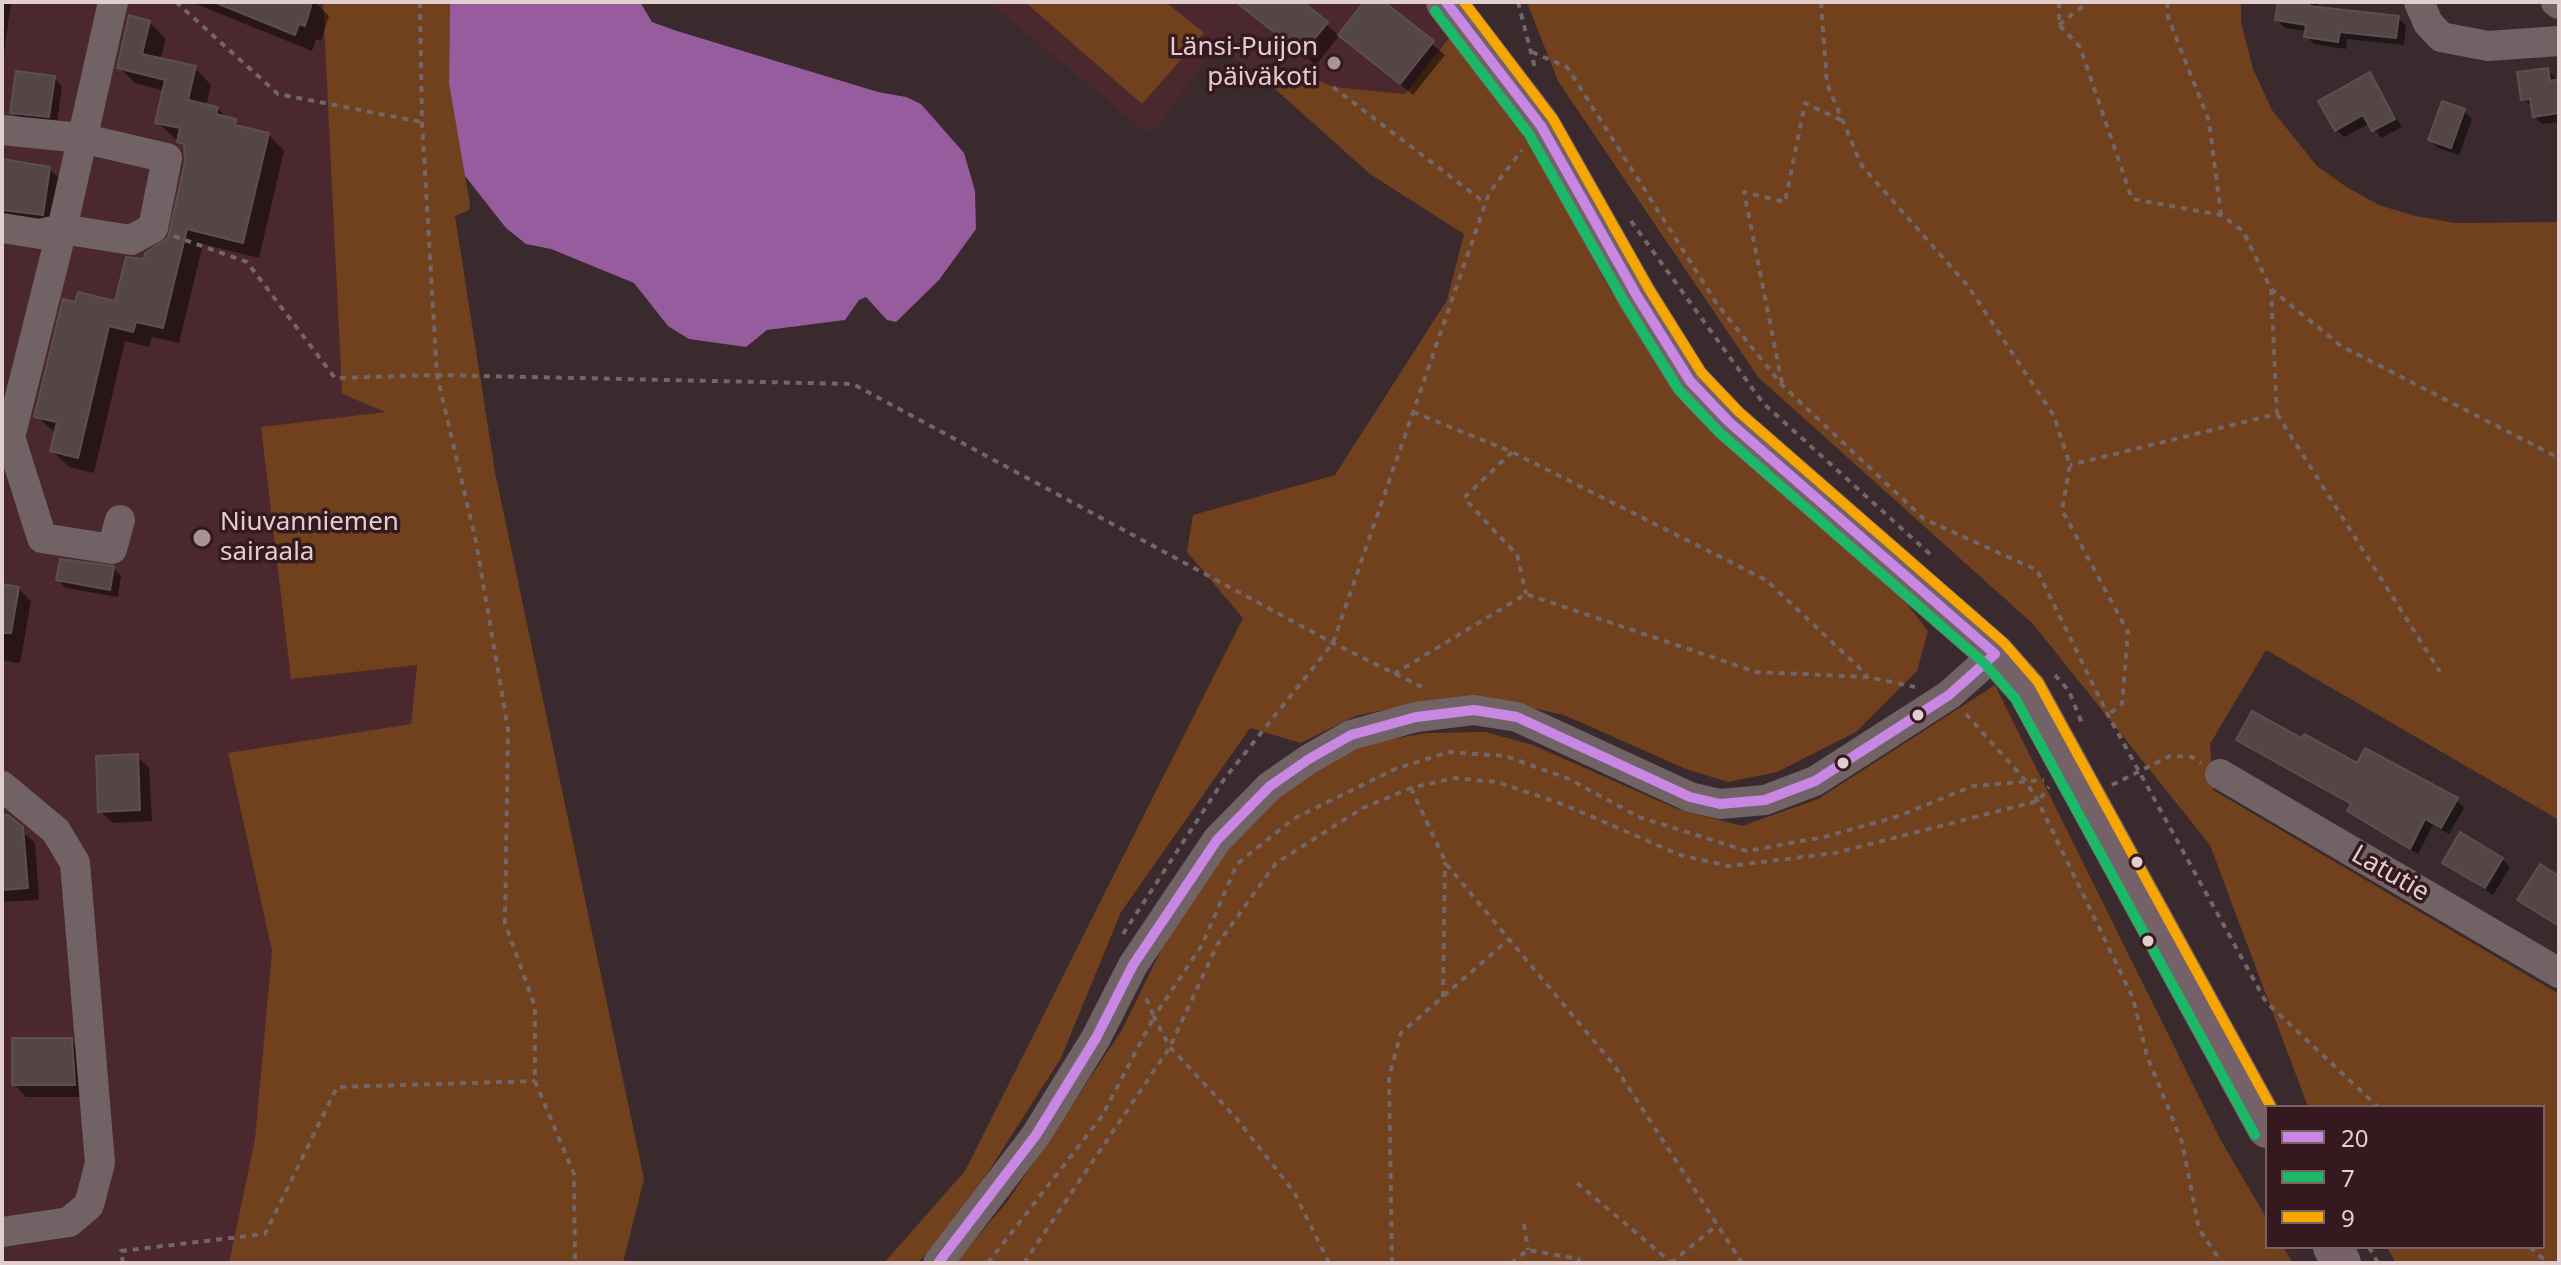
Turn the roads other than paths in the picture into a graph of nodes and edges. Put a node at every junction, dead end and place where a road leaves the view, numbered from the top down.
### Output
1 (113, 2) edge
2 (1446, 2) edge
3 (2419, 2) edge
4 (2559, 41) edge
5 (2, 130) edge
6 (81, 138) junction
7 (2, 228) edge
8 (62, 229) junction
9 (6, 443) edge
10 (120, 520) dead end
11 (1995, 654) junction
12 (2220, 774) road end
13 (2, 786) edge
14 (2559, 973) edge
15 (2265, 1124) edge
16 (2, 1232) edge
17 (938, 1263) edge

1 - 6 street
2 - 11 main road
3 - 4 street
5 - 6 street
6 - 8 street
6 - 8 street
7 - 8 street
8 - 9 street
9 - 10 street
11 - 15 main road
11 - 17 street
12 - 14 street, Latutie
13 - 16 street

